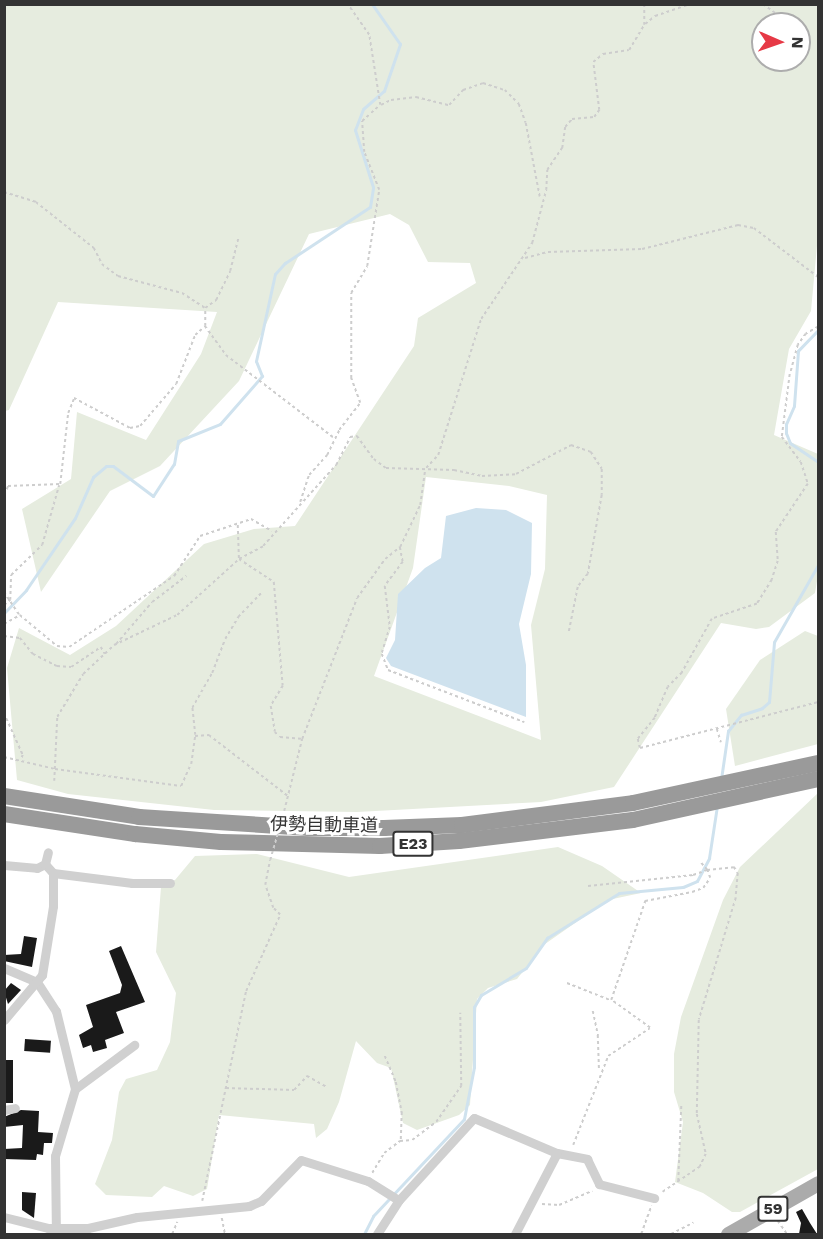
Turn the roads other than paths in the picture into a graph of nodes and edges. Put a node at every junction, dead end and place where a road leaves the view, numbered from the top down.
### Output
1 (819, 763) edge
2 (819, 779) edge
3 (4, 796) edge
4 (4, 814) edge
5 (48, 852) dead end
6 (45, 864) junction
7 (4, 865) edge
8 (53, 873) junction
9 (170, 883) dead end
10 (4, 968) edge
11 (37, 982) junction
12 (4, 1020) edge
13 (134, 1045) dead end
14 (75, 1089) junction
15 (15, 1108) dead end
16 (4, 1110) edge
17 (557, 1153) junction
18 (819, 1183) edge
19 (654, 1198) road end
20 (399, 1200) junction
21 (4, 1217) edge
22 (56, 1232) edge
23 (377, 1234) edge
24 (515, 1234) edge
25 (728, 1234) edge

1 - 3 highway, 伊勢自動車道 / E23
2 - 4 highway, 伊勢自動車道 / E23
5 - 6 street
6 - 7 street
6 - 8 street
8 - 9 street
8 - 11 street
10 - 11 street
11 - 12 street
11 - 14 street
13 - 14 street
14 - 22 street
15 - 16 street
17 - 19 street
17 - 20 street
17 - 24 street
18 - 25 main road, 59
20 - 22 street
20 - 23 street
21 - 22 street

